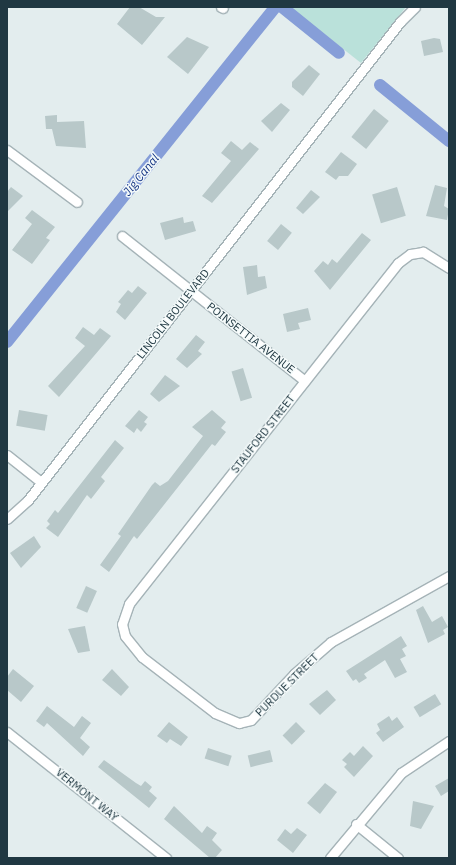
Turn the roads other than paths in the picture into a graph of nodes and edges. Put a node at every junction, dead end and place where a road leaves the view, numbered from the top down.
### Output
1 (415, 7) edge
2 (7, 150) edge
3 (77, 202) dead end
4 (122, 236) dead end
5 (449, 268) edge
6 (190, 291) junction
7 (305, 381) junction
8 (7, 455) edge
9 (41, 482) junction
10 (7, 519) edge
11 (449, 576) edge
12 (122, 624) joint
13 (7, 732) edge
14 (449, 741) edge
15 (356, 824) junction
16 (166, 858) edge
17 (330, 858) edge
18 (398, 858) edge

1 - 6 street, LINCOLN BOULEVARD
2 - 3 street
4 - 6 street, POINSETTIA AVENUE
5 - 7 street, STAUFORD STREET
6 - 7 street, POINSETTIA AVENUE
6 - 9 street, LINCOLN BOULEVARD
7 - 12 street, STAUFORD STREET
8 - 9 street
9 - 10 street, LINCOLN BOULEVARD
11 - 12 street, PURDUE STREET
13 - 16 street, VERMONT WAY
14 - 15 street
15 - 17 street
15 - 18 street

